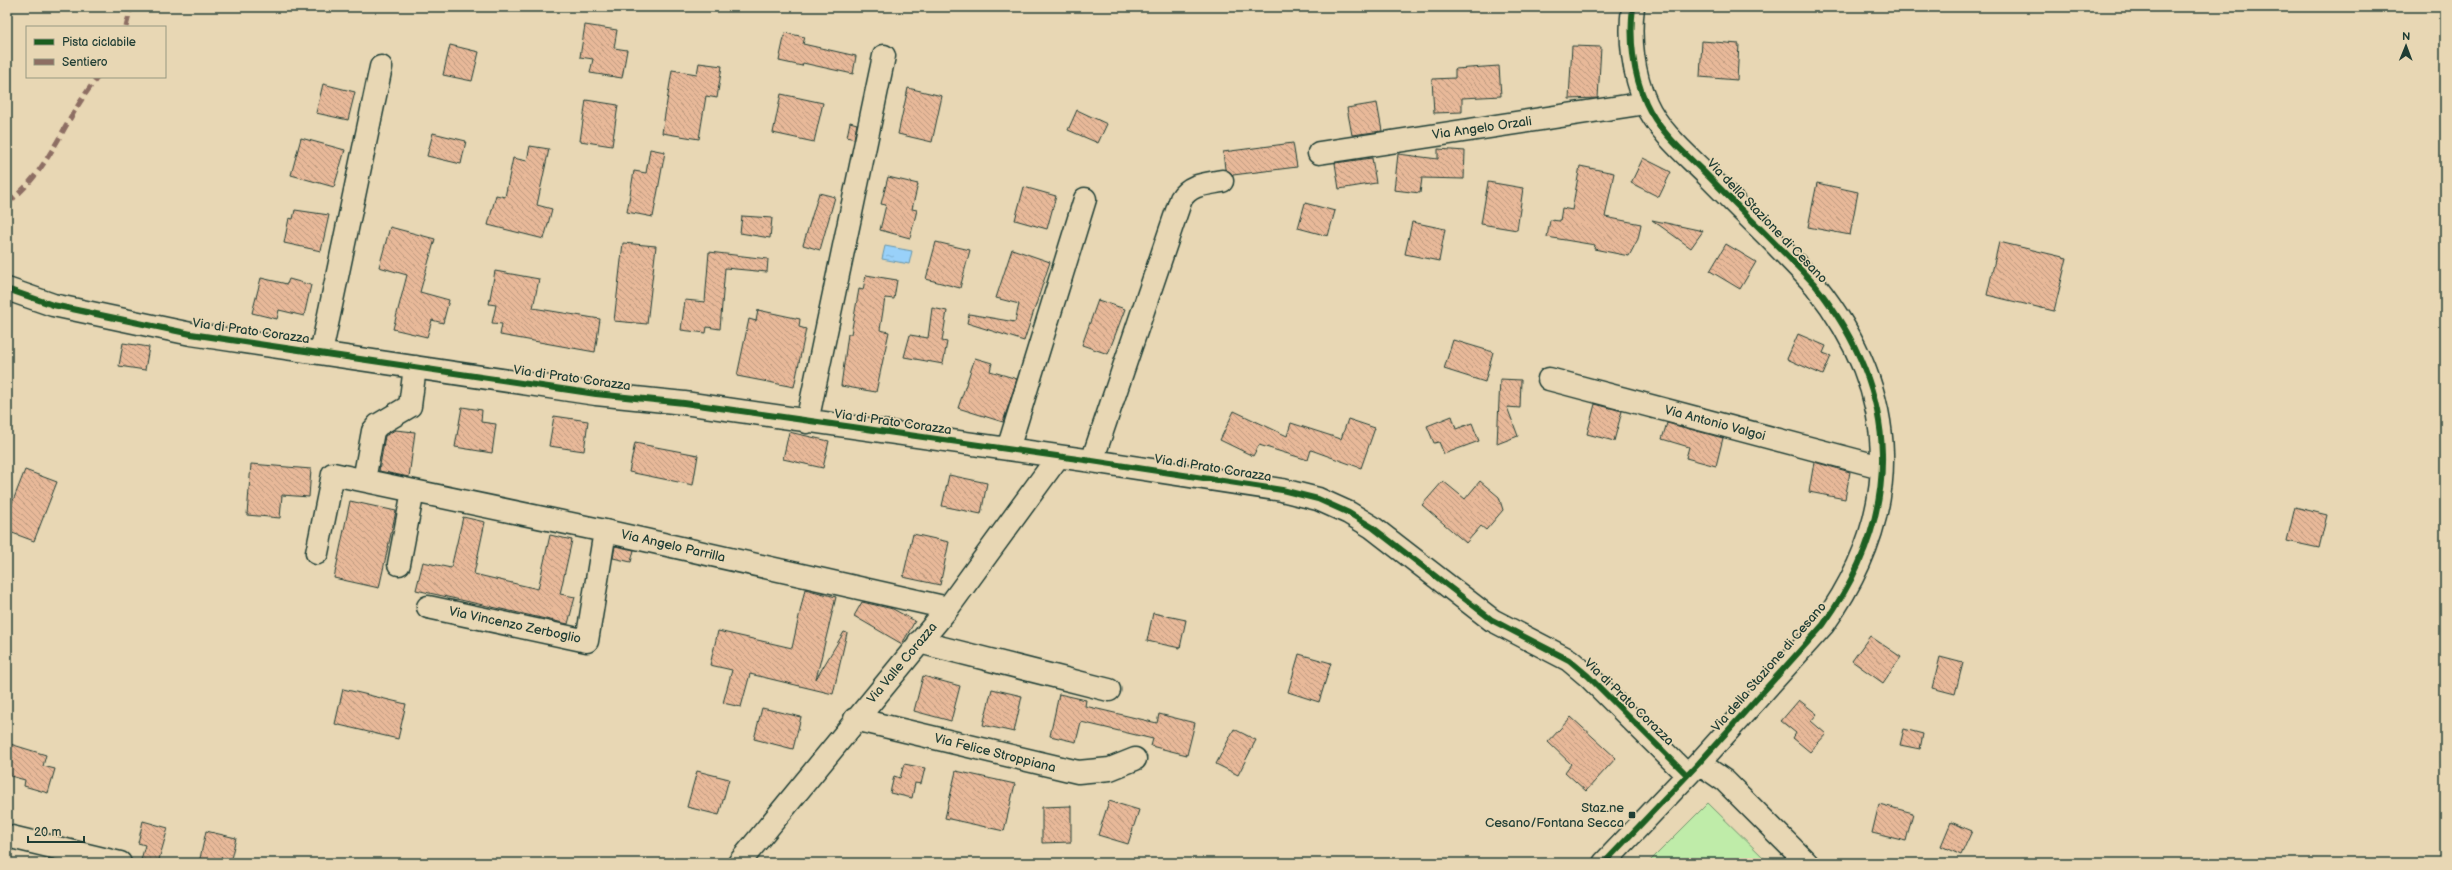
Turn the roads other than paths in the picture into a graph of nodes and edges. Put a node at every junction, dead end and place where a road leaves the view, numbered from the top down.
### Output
1 (1633, 7) edge
2 (884, 56) dead end
3 (381, 66) dead end
4 (1646, 103) junction
5 (1319, 153) dead end
6 (1222, 181) dead end
7 (1084, 199) dead end
8 (7, 289) edge
9 (320, 353) junction
10 (415, 367) junction
11 (1549, 379) dead end
12 (807, 422) junction
13 (1008, 449) junction
14 (1058, 457) junction
15 (1092, 461) junction
16 (1881, 467) junction
17 (364, 480) junction
18 (420, 493) junction
19 (421, 524) dead end
20 (605, 531) junction
21 (317, 553) dead end
22 (399, 564) dead end
23 (428, 607) dead end
24 (948, 608) junction
25 (918, 642) junction
26 (1109, 690) dead end
27 (855, 719) junction
28 (1135, 759) dead end
29 (1693, 769) junction
30 (7, 836) edge
31 (120, 863) edge
32 (739, 863) edge
33 (1604, 863) edge
34 (1807, 863) edge

1 - 4 street, Via della Stazione di Cesano
2 - 12 street
3 - 9 street
4 - 5 street, Via Angelo Orzali
4 - 16 street, Via della Stazione di Cesano
6 - 15 street
7 - 13 street
8 - 9 street, Via di Prato Corazza
9 - 10 street, Via di Prato Corazza
10 - 12 street, Via di Prato Corazza
10 - 17 street
11 - 16 street, Via Antonio Valgoi
12 - 13 street, Via di Prato Corazza
13 - 14 street, Via di Prato Corazza
14 - 15 street, Via di Prato Corazza
14 - 24 street, Via Valle Corazza
15 - 29 street, Via di Prato Corazza
16 - 29 street, Via della Stazione di Cesano
17 - 18 street, Via Angelo Parrilla
17 - 21 street, Via Angelo Parrilla
18 - 19 street
18 - 20 street, Via Angelo Parrilla
18 - 22 street
20 - 23 street, Via Vincenzo Zerboglio
20 - 24 street, Via Angelo Parrilla
24 - 25 street, Via Valle Corazza
25 - 26 street
25 - 27 street, Via Valle Corazza
27 - 28 street, Via Felice Stroppiana
27 - 32 street, Via Valle Corazza
29 - 33 street, Via della Stazione di Cesano
29 - 34 street, Via di Prato Corazza
30 - 31 street

